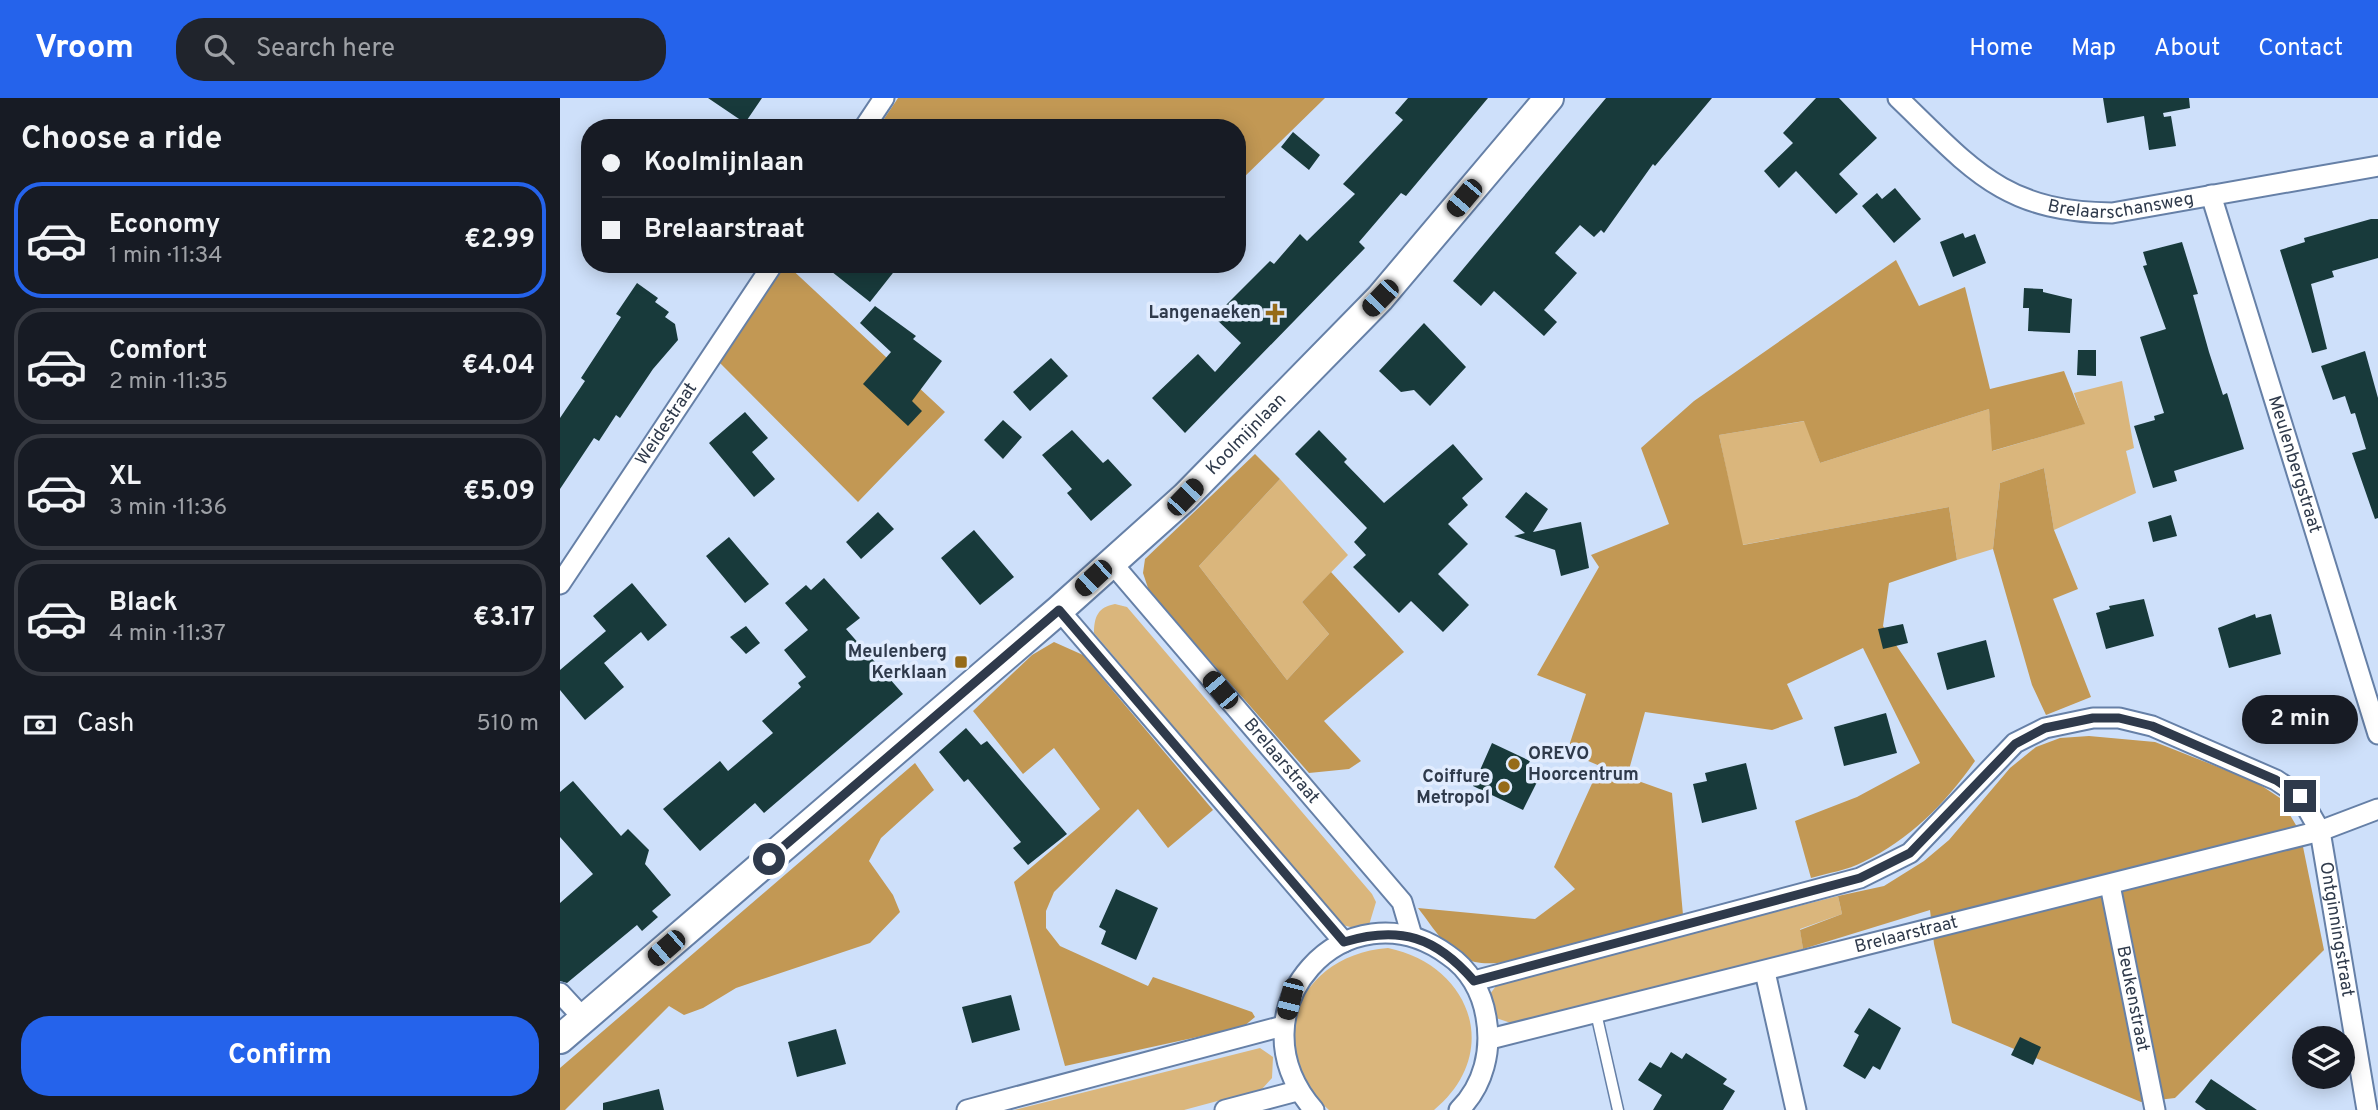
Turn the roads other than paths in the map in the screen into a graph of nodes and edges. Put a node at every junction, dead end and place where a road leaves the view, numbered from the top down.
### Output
1 (884, 98) edge
2 (1549, 98) edge
3 (1898, 98) edge
4 (870, 119) edge
5 (2378, 166) edge
6 (2211, 195) junction
7 (767, 273) edge
8 (1111, 562) junction
9 (560, 584) edge
10 (1059, 610) junction
11 (2378, 734) edge
12 (2378, 809) edge
13 (2320, 831) junction
14 (2110, 885) junction
15 (1412, 936) junction
16 (1344, 942) junction
17 (1765, 972) junction
18 (1474, 981) junction
19 (560, 993) edge
20 (1596, 1013) junction
21 (583, 1019) junction
22 (1283, 1026) junction
23 (560, 1039) edge
24 (1490, 1039) junction
25 (1297, 1091) junction
26 (967, 1110) edge
27 (1225, 1110) edge
28 (1314, 1110) edge
29 (1459, 1110) edge
30 (1618, 1110) edge
31 (1796, 1110) edge
32 (2155, 1110) edge
33 (2367, 1110) edge

1 - 4 street
2 - 8 street, Koolmijnlaan
3 - 6 street, Brelaarschansweg
5 - 6 street, Brelaarschansweg
6 - 11 street, Meulenbergstraat
7 - 9 street, Weidestraat
8 - 10 street, Koolmijnlaan
8 - 15 street, Brelaarstraat
10 - 16 street
10 - 21 street, Koolmijnlaan
12 - 13 street, Brelaarstraat
13 - 14 street, Brelaarstraat
13 - 18 street
13 - 33 street, Ontginningstraat
14 - 17 street, Brelaarstraat
14 - 32 street, Beukenstraat
15 - 16 street
15 - 18 street
16 - 22 street
17 - 20 street, Brelaarstraat
17 - 31 street
18 - 24 street
19 - 21 street
20 - 24 street, Brelaarstraat
20 - 30 lane
21 - 23 street, Koolmijnlaan
22 - 25 street
22 - 26 street
24 - 29 street
25 - 27 street
25 - 28 street

